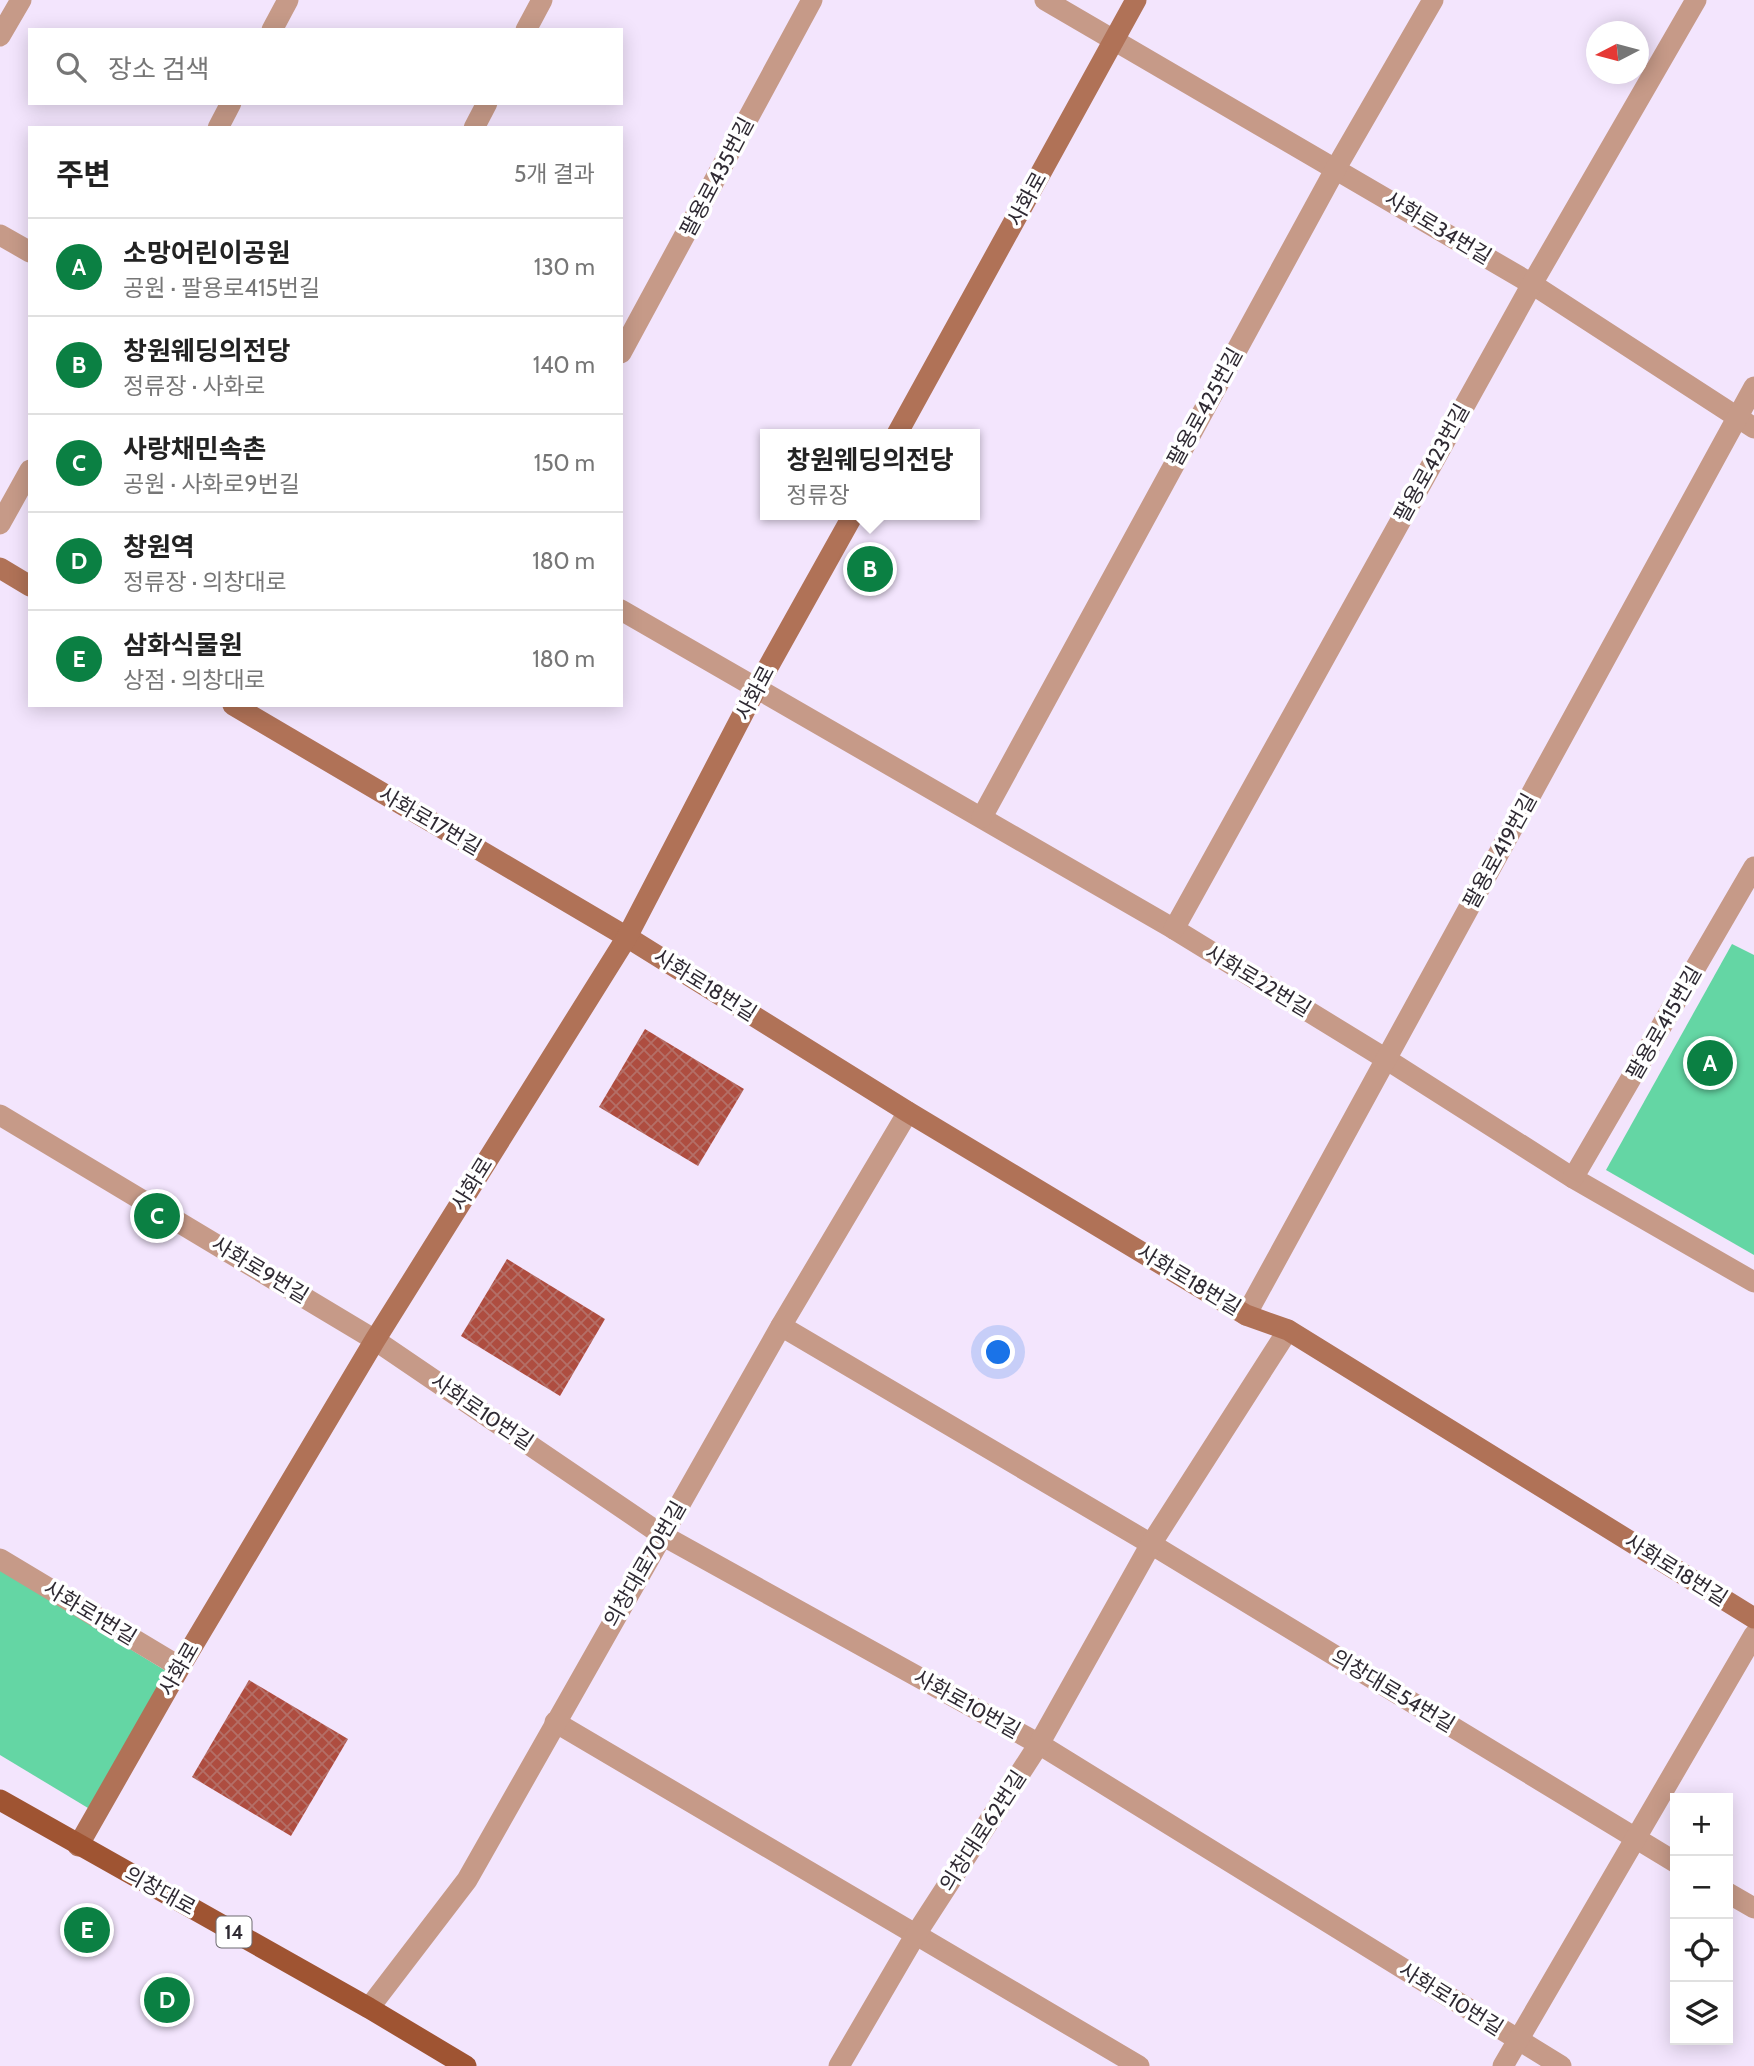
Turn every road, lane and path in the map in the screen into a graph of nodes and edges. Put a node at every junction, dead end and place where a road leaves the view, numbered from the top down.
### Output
1 (21, 0) edge
2 (288, 0) edge
3 (542, 0) edge
4 (812, 0) edge
5 (1045, 0) edge
6 (1136, 0) edge
7 (1433, 0) edge
8 (1696, 0) edge
9 (273, 28) edge
10 (527, 28) edge
11 (0, 36) edge
12 (1115, 41) junction
13 (230, 105) edge
14 (486, 105) edge
15 (219, 126) edge
16 (475, 126) edge
17 (1336, 168) junction
18 (0, 235) edge
19 (28, 251) edge
20 (1532, 284) junction
21 (623, 349) edge
22 (1754, 387) edge
23 (1746, 423) edge
24 (900, 429) edge
25 (28, 474) edge
26 (849, 520) edge
27 (0, 524) edge
28 (0, 568) edge
29 (28, 585) edge
30 (623, 611) edge
31 (757, 687) junction
32 (236, 707) edge
33 (982, 817) junction
34 (1754, 867) edge
35 (1174, 929) junction
36 (627, 937) junction
37 (1386, 1059) junction
38 (908, 1112) junction
39 (0, 1115) edge
40 (1573, 1178) junction
41 (1754, 1282) edge
42 (1246, 1315) junction
43 (781, 1326) junction
44 (1288, 1330) junction
45 (375, 1340) junction
46 (662, 1535) junction
47 (1151, 1544) junction
48 (0, 1559) edge
49 (1754, 1618) edge
50 (1754, 1634) edge
51 (180, 1667) junction
52 (555, 1722) junction
53 (1039, 1744) junction
54 (0, 1800) edge
55 (1635, 1838) junction
56 (78, 1846) junction
57 (1670, 1859) edge
58 (1733, 1896) edge
59 (1754, 1908) edge
60 (916, 1934) junction
61 (369, 2008) junction
62 (1518, 2041) junction
63 (466, 2066) edge
64 (839, 2066) edge
65 (1139, 2066) edge
66 (1503, 2066) edge
67 (1561, 2066) edge

1 - 11 street
2 - 9 street
3 - 10 street
4 - 21 street, 팔용로435번길
5 - 12 street, 사화로34번길
6 - 12 main road, 사화로
7 - 17 street, 팔용로425번길
8 - 20 street, 팔용로423번길
12 - 17 street, 사화로34번길
12 - 24 main road, 사화로
13 - 15 street
14 - 16 street
17 - 20 street, 사화로34번길
17 - 33 street, 팔용로425번길
18 - 19 street
20 - 23 street, 사화로34번길
20 - 35 street, 팔용로423번길
22 - 23 street, 팔용로419번길
23 - 37 street, 팔용로419번길
25 - 27 street
26 - 31 main road, 사화로
28 - 29 main road
30 - 31 street, 사화로22번길
31 - 33 street, 사화로22번길
31 - 36 main road, 사화로
32 - 36 main road, 사화로17번길
33 - 35 street, 사화로22번길
34 - 40 street, 팔용로415번길
35 - 37 street, 사화로22번길
36 - 38 main road, 사화로18번길
36 - 45 main road, 사화로
37 - 40 street, 사화로22번길
37 - 42 street, 팔용로419번길
38 - 42 main road, 사화로18번길
38 - 43 street, 의창대로70번길
39 - 45 street, 사화로9번길
40 - 41 street, 사화로22번길
42 - 44 main road, 사화로18번길
43 - 46 street, 의창대로70번길
43 - 47 street
44 - 47 street, 의창대로62번길
44 - 49 main road, 사화로18번길
45 - 46 street, 사화로10번길
45 - 51 main road, 사화로
46 - 52 street, 의창대로70번길
46 - 53 street, 사화로10번길
47 - 53 street, 의창대로62번길
47 - 55 street, 의창대로54번길
48 - 51 street, 사화로1번길
50 - 55 street
51 - 56 main road, 사화로
52 - 60 street
52 - 61 street, 의창대로70번길
53 - 60 street, 의창대로62번길
53 - 62 street, 사화로10번길
54 - 56 main road, 의창대로 / 14
55 - 57 street, 의창대로54번길
55 - 62 street
56 - 61 main road, 의창대로 / 14
58 - 59 street
60 - 64 street, 의창대로62번길
60 - 65 street
61 - 63 main road, 의창대로 / 14
62 - 66 street
62 - 67 street, 사화로10번길

